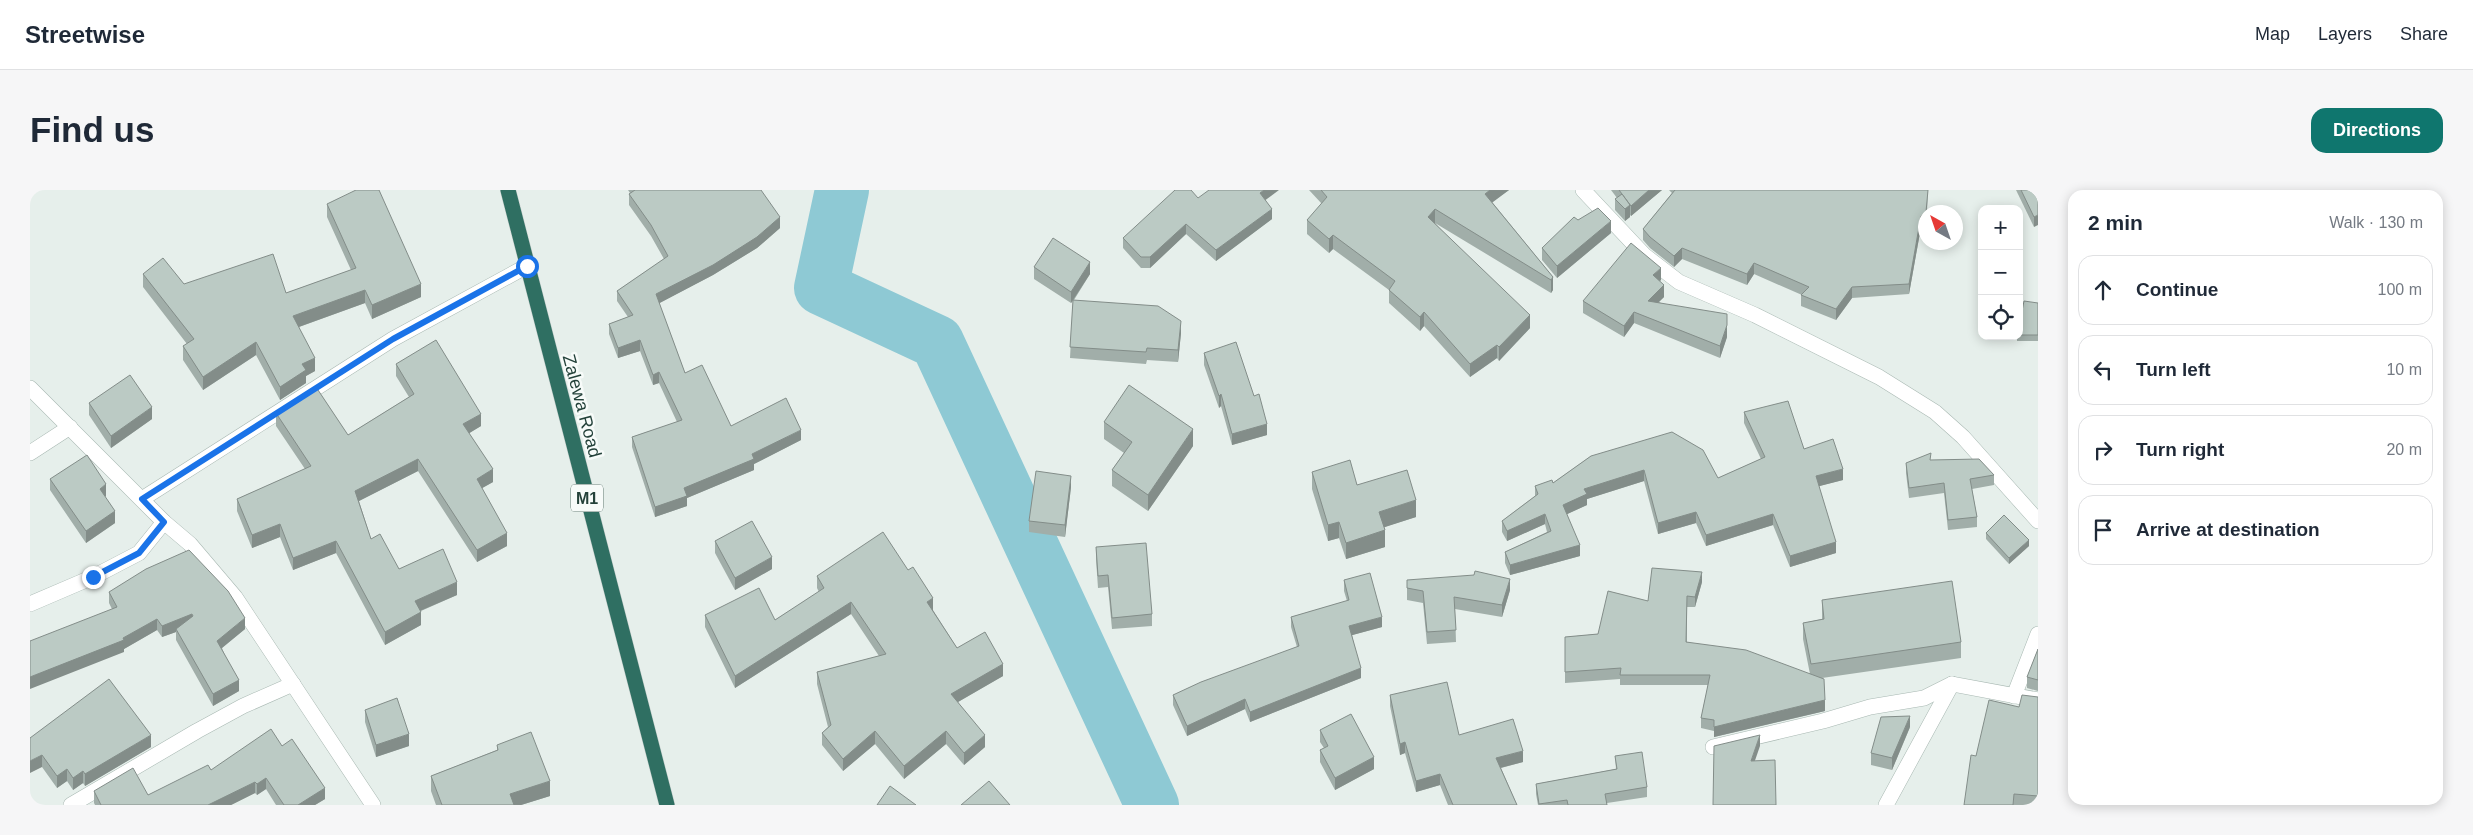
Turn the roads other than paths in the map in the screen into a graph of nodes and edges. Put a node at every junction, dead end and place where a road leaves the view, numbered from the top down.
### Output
1 (508, 190) edge
2 (1583, 190) edge
3 (527, 266) junction
4 (30, 388) edge
5 (70, 427) junction
6 (30, 453) edge
7 (142, 499) junction
8 (2038, 521) edge
9 (164, 522) junction
10 (30, 604) edge
11 (2038, 634) edge
12 (293, 684) junction
13 (1952, 684) junction
14 (2014, 696) junction
15 (2038, 700) edge
16 (1713, 747) edge
17 (370, 804) edge
18 (71, 805) edge
19 (667, 805) edge
20 (1886, 805) edge

1 - 3 highway, Zalewa Road / M1
2 - 8 street
3 - 7 street
3 - 19 highway, Zalewa Road / M1
4 - 5 street
5 - 6 street
5 - 7 street
7 - 9 street
9 - 10 street
9 - 12 street
11 - 14 street
12 - 17 street
12 - 18 street
13 - 14 street
13 - 16 street
13 - 20 street
14 - 15 street

